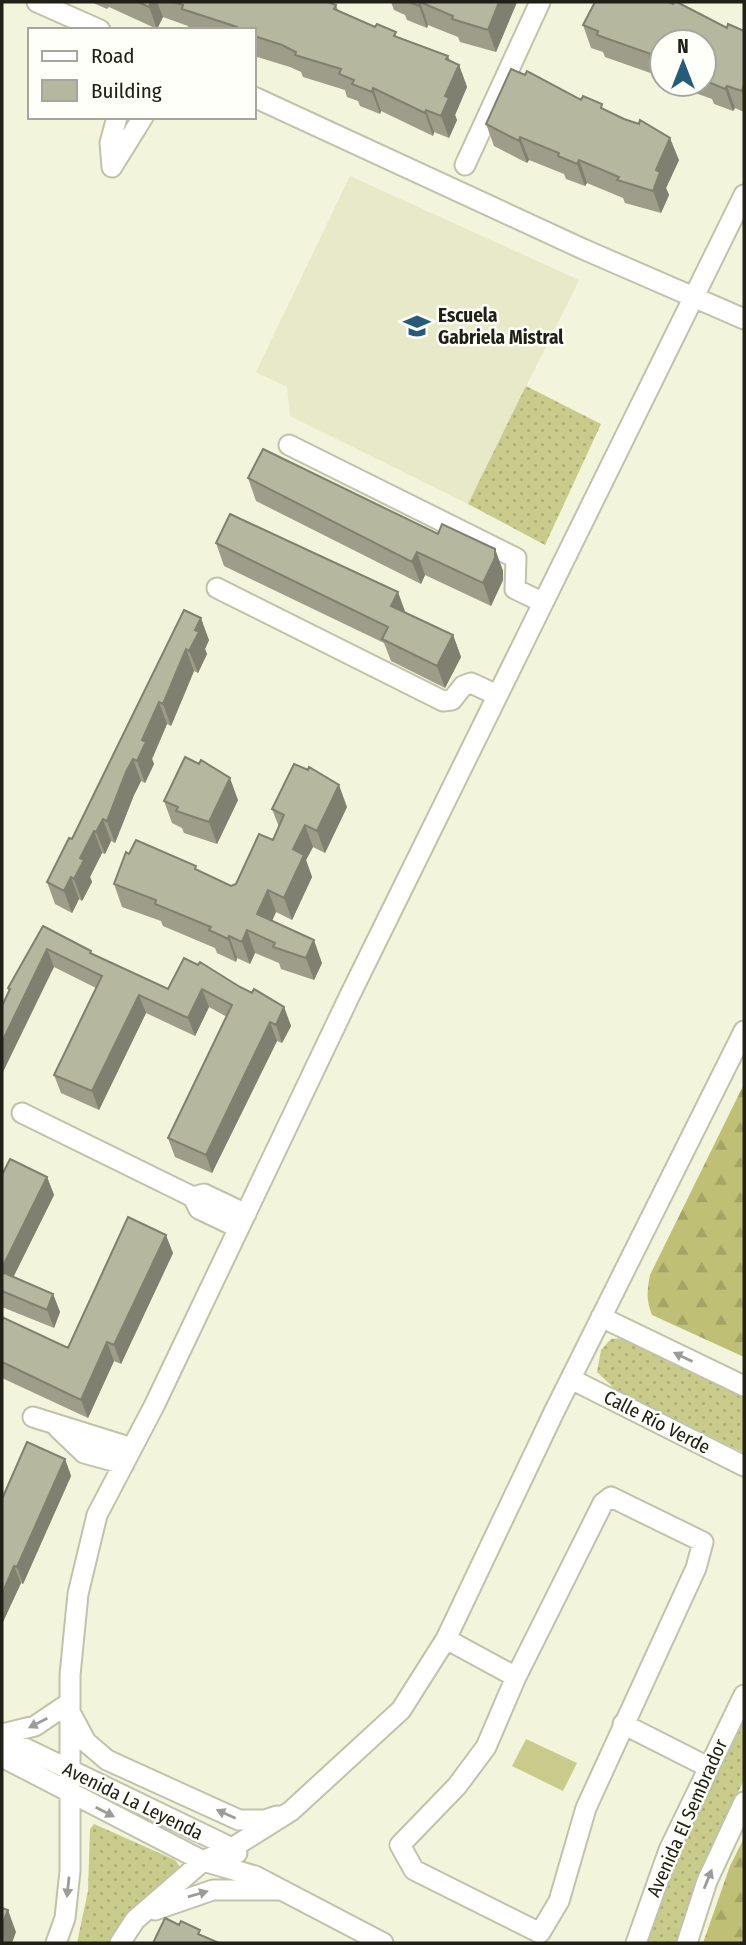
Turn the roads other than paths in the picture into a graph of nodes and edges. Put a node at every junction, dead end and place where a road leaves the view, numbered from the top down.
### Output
1 (37, 2) edge
2 (540, 2) edge
3 (96, 28) edge
4 (256, 98) edge
5 (116, 119) edge
6 (142, 119) edge
7 (465, 165) dead end
8 (744, 195) edge
9 (694, 296) junction
10 (744, 319) edge
11 (289, 445) dead end
12 (217, 588) dead end
13 (542, 602) junction
14 (497, 695) junction
15 (744, 1031) edge
16 (22, 1113) dead end
17 (243, 1221) junction
18 (601, 1317) junction
19 (570, 1379) junction
20 (744, 1387) edge
21 (33, 1417) dead end
22 (128, 1456) junction
23 (744, 1466) edge
24 (446, 1639) junction
25 (516, 1677) junction
26 (744, 1696) edge
27 (69, 1708) junction
28 (623, 1724) junction
29 (2, 1735) edge
30 (2, 1757) edge
31 (708, 1767) junction
32 (69, 1770) junction
33 (69, 1793) junction
34 (744, 1802) edge
35 (291, 1811) junction
36 (232, 1848) junction
37 (203, 1861) junction
38 (255, 1876) junction
39 (279, 1890) junction
40 (135, 1920) junction
41 (56, 1943) edge
42 (120, 1943) edge
43 (383, 1943) edge
44 (636, 1943) edge
45 (687, 1943) edge

1 - 3 street
2 - 7 street
4 - 9 street
5 - 6 street
8 - 9 street
9 - 10 street
9 - 13 street
11 - 13 street
12 - 14 street
13 - 14 street
14 - 17 street
15 - 18 street
16 - 17 street
17 - 22 street
18 - 19 street
20 -> 18 street
19 - 23 street, Calle Río Verde
19 - 24 street
21 - 22 street
22 - 27 street
24 - 25 street
24 - 35 street
25 - 28 street
25 - 28 street
26 - 31 street, Avenida El Sembrador
27 -> 29 street
27 - 32 street
35 -> 27 street
28 - 31 street
29 - 32 street, Avenida La Leyenda
30 - 33 street, Avenida La Leyenda
31 - 44 street, Avenida El Sembrador
32 - 33 street
32 - 36 street, Avenida La Leyenda
33 -> 37 street, Avenida La Leyenda
33 -> 41 street
45 -> 34 street
35 - 36 street
36 - 37 street
36 - 38 street, Avenida La Leyenda
37 - 38 street, Avenida La Leyenda
37 - 40 street
38 - 39 street, Avenida La Leyenda
40 -> 39 street
39 - 43 street, Avenida La Leyenda
40 - 42 street

